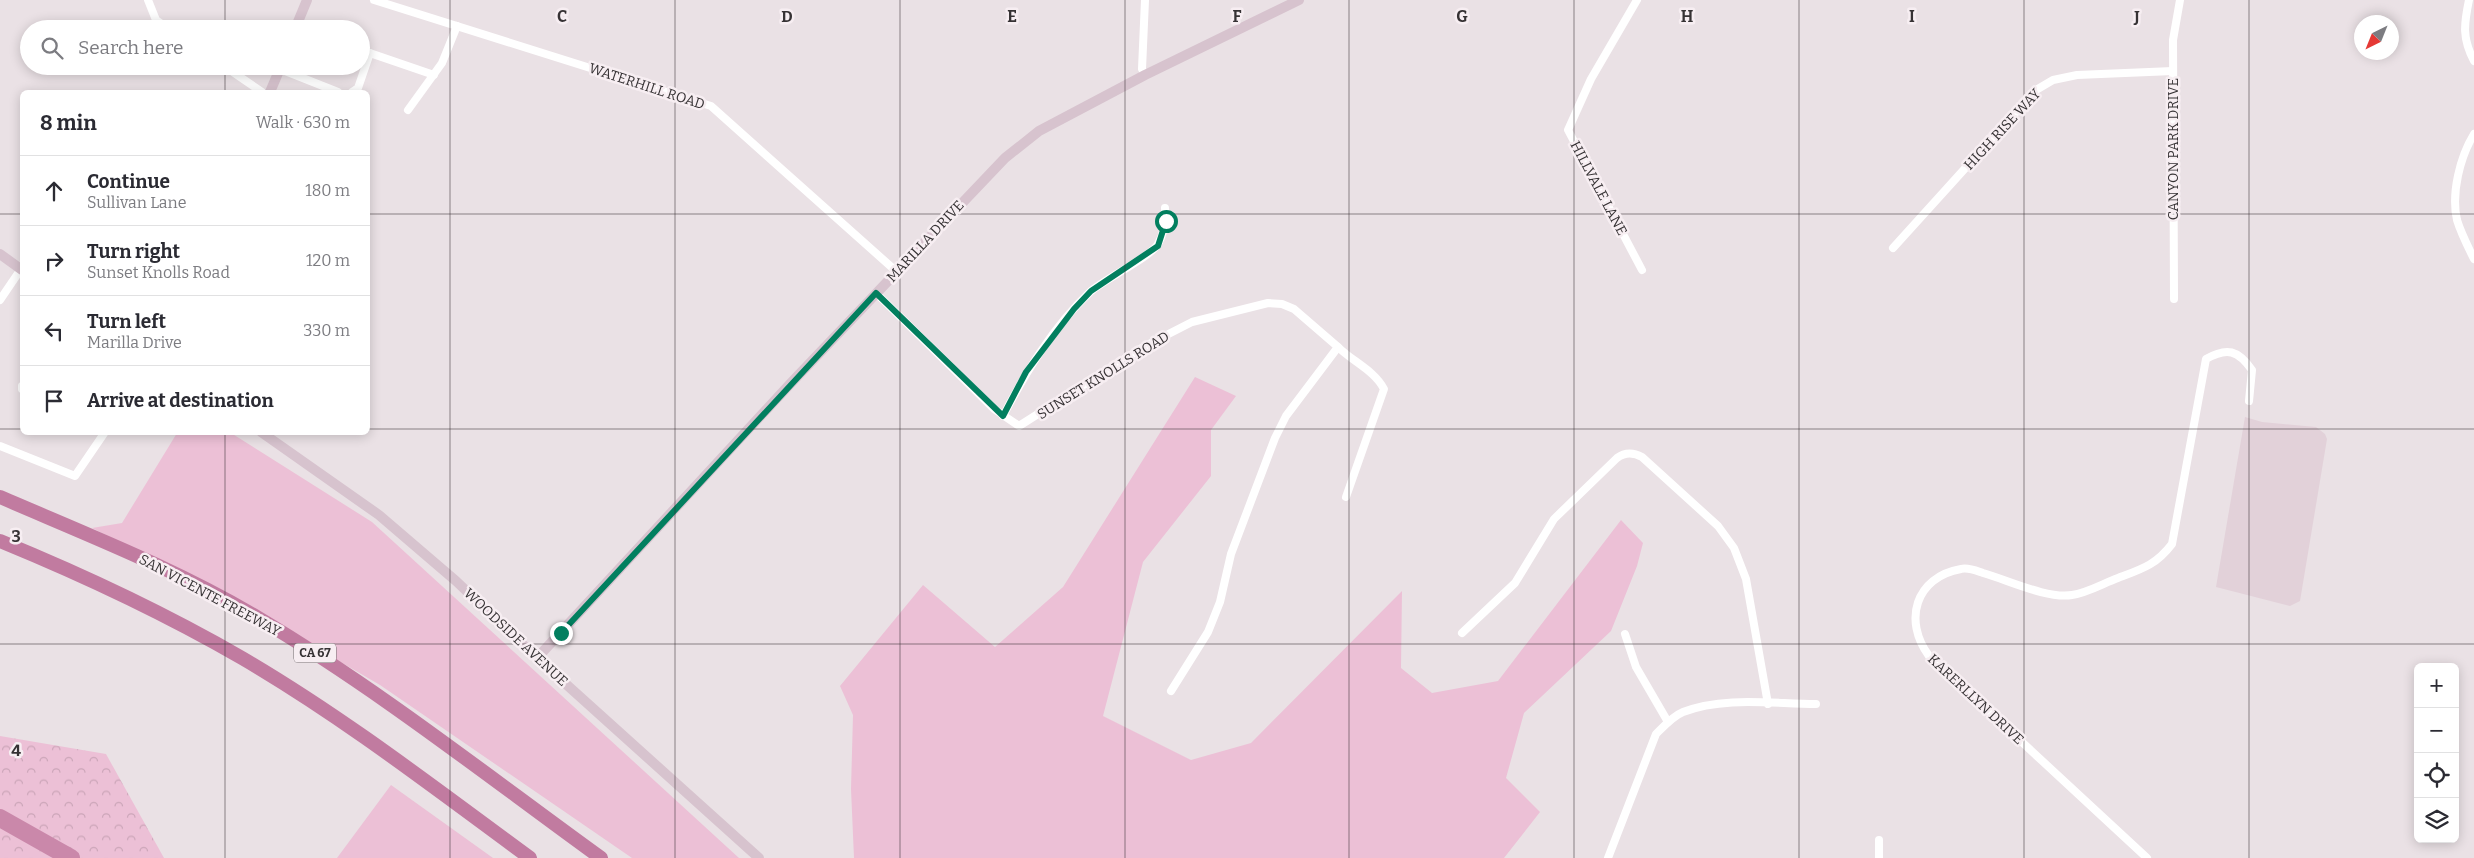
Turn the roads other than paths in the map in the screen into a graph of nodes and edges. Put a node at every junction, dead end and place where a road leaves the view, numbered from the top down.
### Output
1 (148, 0) edge
2 (307, 0) edge
3 (374, 0) edge
4 (1145, 0) edge
5 (1299, 0) edge
6 (1637, 0) edge
7 (2180, 0) edge
8 (2469, 0) edge
9 (156, 20) edge
10 (299, 20) edge
11 (457, 26) junction
12 (370, 54) edge
13 (2474, 61) edge
14 (2173, 71) junction
15 (237, 75) edge
16 (278, 75) edge
17 (298, 75) edge
18 (363, 75) edge
19 (434, 75) junction
20 (1145, 76) junction
21 (259, 90) edge
22 (271, 90) edge
23 (333, 90) edge
24 (355, 90) edge
25 (408, 110) dead end
26 (2474, 134) edge
27 (1165, 208) dead end
28 (1892, 248) dead end
29 (0, 254) edge
30 (2474, 259) edge
31 (20, 268) edge
32 (1642, 270) dead end
33 (20, 272) edge
34 (897, 272) junction
35 (876, 293) junction
36 (2174, 299) dead end
37 (0, 300) edge
38 (1338, 347) junction
39 (2249, 401) dead end
40 (1003, 416) junction
41 (102, 435) edge
42 (264, 435) edge
43 (0, 446) edge
44 (0, 497) edge
45 (1346, 497) dead end
46 (0, 541) edge
47 (1462, 633) dead end
48 (1625, 634) dead end
49 (537, 658) junction
50 (1171, 691) dead end
51 (1768, 704) junction
52 (1816, 704) dead end
53 (1668, 722) junction
54 (1879, 840) dead end
55 (530, 858) edge
56 (601, 858) edge
57 (759, 858) edge
58 (1608, 858) edge
59 (1879, 858) edge
60 (2147, 858) edge

1 - 9 street
2 - 10 street
3 - 11 street, WATERHILL ROAD
4 - 20 street
5 - 20 street, MARILLA DRIVE
6 - 32 street, HILLVALE LANE
7 - 14 street, CANYON PARK DRIVE
8 - 13 street
11 - 19 street
11 - 34 street, WATERHILL ROAD
12 - 19 street
14 - 28 street, HIGH RISE WAY
14 - 36 street, CANYON PARK DRIVE
15 - 21 street
16 - 22 street
17 - 23 street
18 - 24 street
19 - 25 street
20 - 34 street, MARILLA DRIVE
26 - 30 street
27 - 40 street
29 - 31 street
33 - 37 street
34 - 35 street, MARILLA DRIVE
35 - 40 street, SUNSET KNOLLS ROAD
35 - 49 street, MARILLA DRIVE
38 - 40 street, SUNSET KNOLLS ROAD
38 - 45 street
38 - 50 street
39 - 60 street, KARERLLYN DRIVE
41 - 43 street
42 - 49 street, WOODSIDE AVENUE
44 - 56 highway, SAN VICENTE FREEWAY / CA 67
46 - 55 highway
47 - 51 street
48 - 53 street
49 - 57 street, WOODSIDE AVENUE
51 - 52 street
51 - 53 street
53 - 58 street
54 - 59 street

